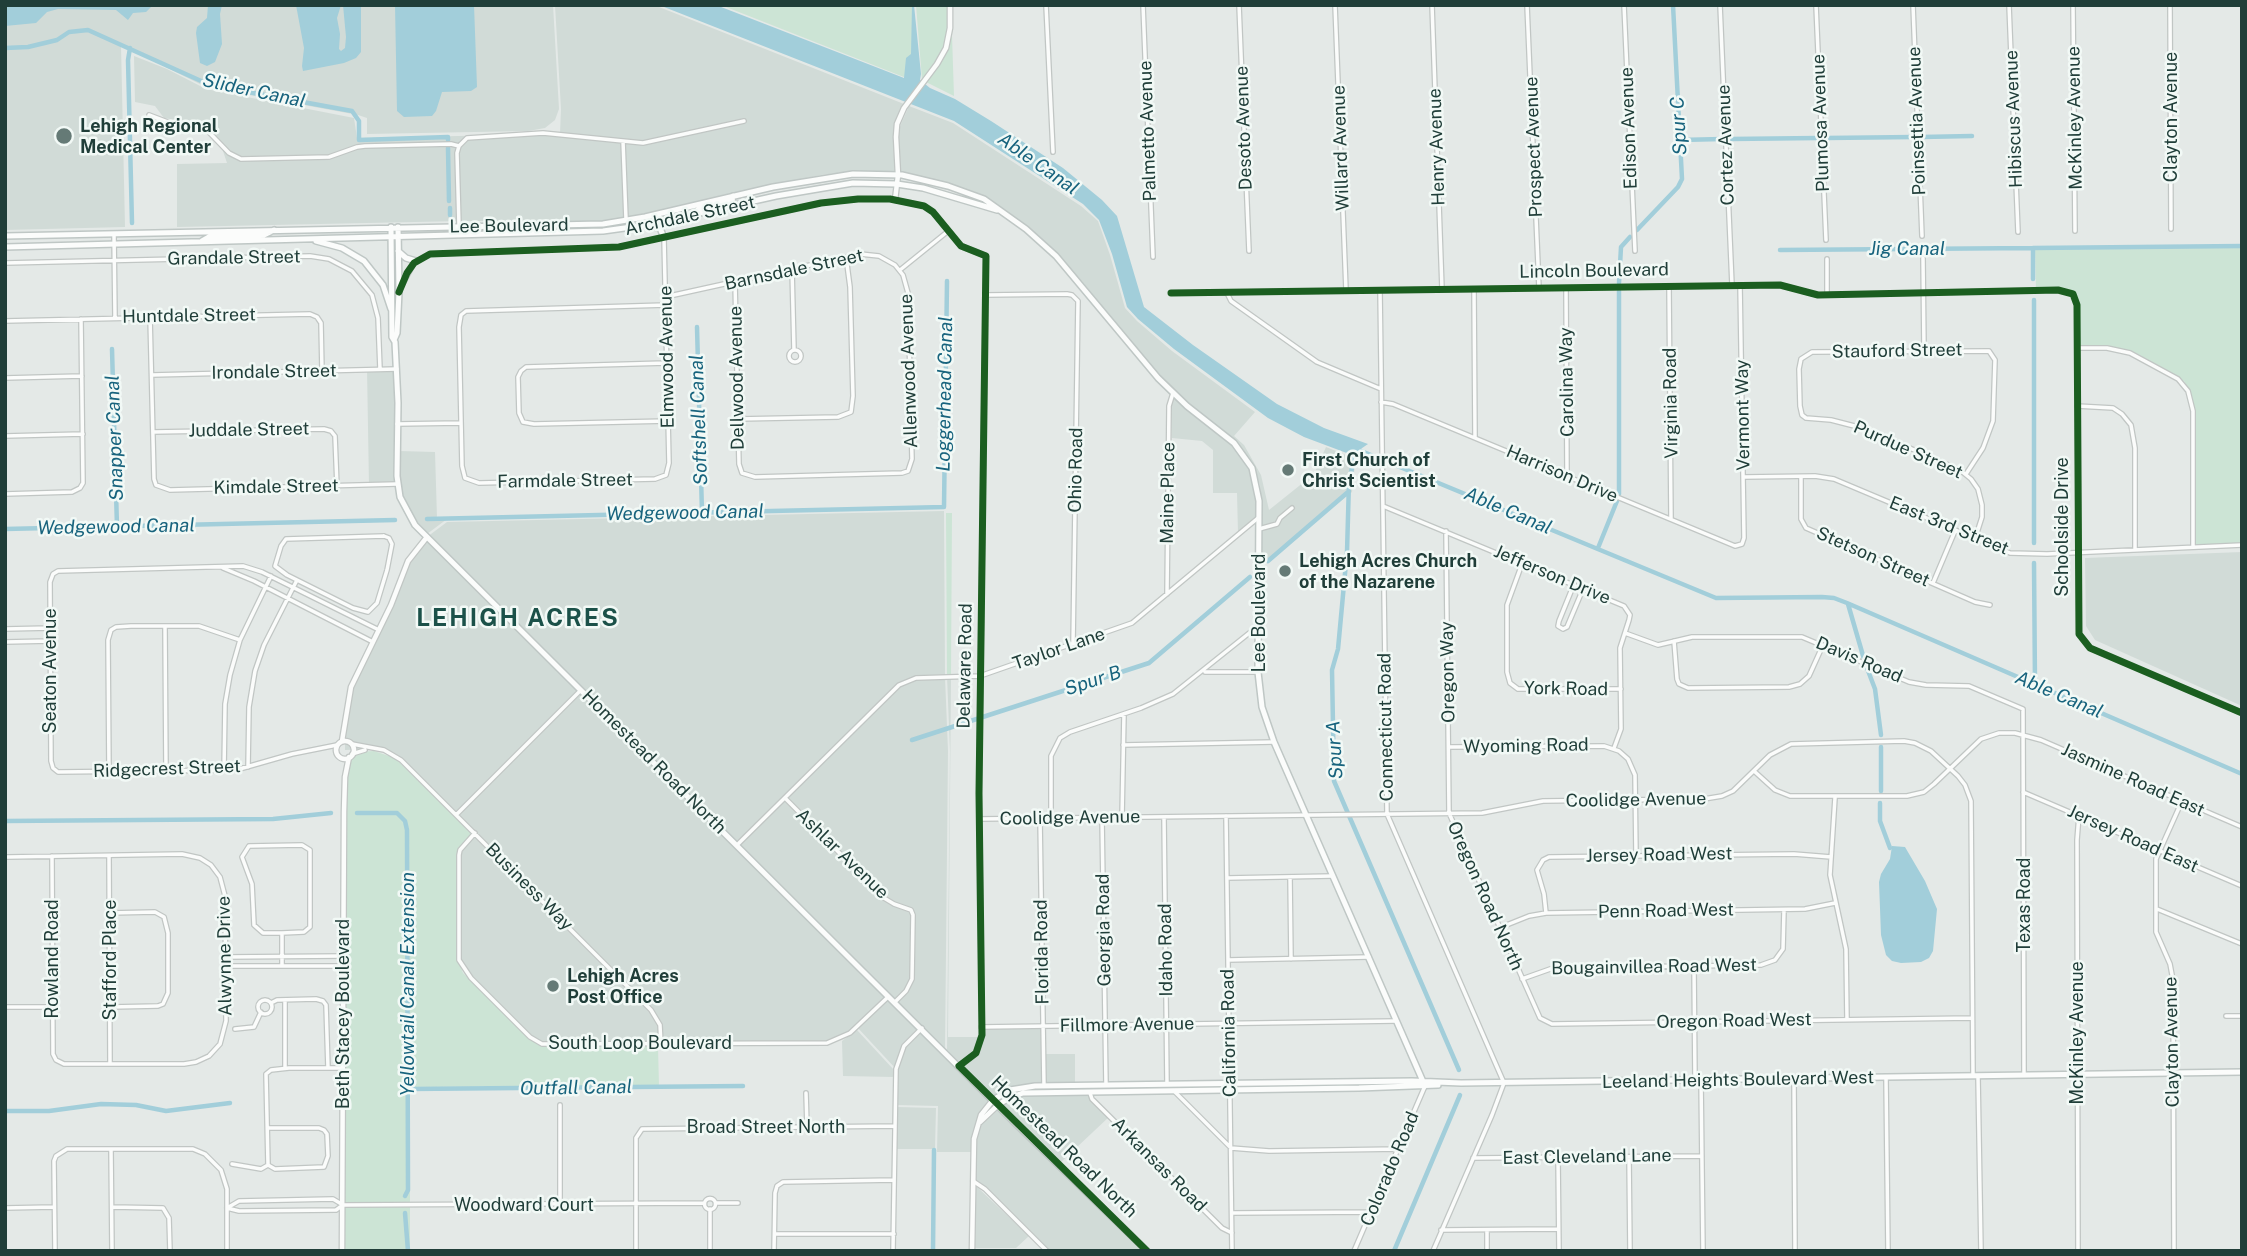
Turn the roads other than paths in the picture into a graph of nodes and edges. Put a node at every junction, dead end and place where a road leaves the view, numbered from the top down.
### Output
1 (950, 5) edge
2 (1046, 5) edge
3 (1143, 5) edge
4 (1239, 5) edge
5 (1335, 5) edge
6 (1432, 5) edge
7 (1527, 5) edge
8 (1624, 5) edge
9 (1720, 5) edge
10 (1816, 5) edge
11 (1913, 5) edge
12 (2009, 5) edge
13 (2073, 5) edge
14 (2170, 5) edge
15 (149, 115) dead end
16 (744, 121) dead end
17 (623, 141) junction
18 (459, 146) junction
19 (1053, 152) dead end
20 (898, 175) junction
21 (897, 184) junction
22 (733, 196) junction
23 (895, 200) junction
24 (1000, 211) junction
25 (692, 215) junction
26 (671, 219) junction
27 (626, 220) junction
28 (459, 226) junction
29 (538, 226) junction
30 (643, 226) junction
31 (395, 227) junction
32 (628, 228) junction
33 (2171, 229) dead end
34 (274, 230) junction
35 (2076, 231) dead end
36 (948, 232) junction
37 (2018, 232) dead end
38 (114, 234) junction
39 (506, 234) junction
40 (5, 236) edge
41 (1922, 236) dead end
42 (395, 237) junction
43 (664, 238) junction
44 (295, 240) junction
45 (1826, 240) dead end
46 (200, 243) junction
47 (114, 245) junction
48 (5, 247) edge
49 (398, 251) junction
50 (1249, 251) dead end
51 (1635, 251) dead end
52 (986, 256) joint
53 (846, 257) junction
54 (1153, 257) dead end
55 (1923, 258) dead end
56 (1827, 259) dead end
57 (114, 260) junction
58 (416, 261) junction
59 (5, 263) edge
60 (792, 269) junction
61 (900, 270) junction
62 (734, 282) junction
63 (1732, 285) junction
64 (1740, 285) junction
65 (1669, 286) junction
66 (1539, 288) junction
67 (1566, 288) junction
68 (1442, 289) junction
69 (1474, 289) junction
70 (1346, 290) junction
71 (1380, 290) junction
72 (2016, 291) joint
73 (399, 292) junction
74 (1227, 292) junction
75 (1171, 293) dead end
76 (1923, 293) junction
77 (986, 295) junction
78 (1827, 295) junction
79 (665, 297) junction
80 (666, 305) junction
81 (150, 317) junction
82 (115, 318) junction
83 (81, 319) junction
84 (5, 321) edge
85 (393, 321) junction
86 (394, 340) junction
87 (2077, 348) junction
88 (794, 350) dead end
89 (1924, 350) junction
90 (1804, 355) joint
91 (667, 363) junction
92 (380, 369) junction
93 (397, 369) junction
94 (322, 371) junction
95 (152, 375) junction
96 (82, 376) junction
97 (5, 378) edge
98 (1381, 389) junction
99 (1173, 393) junction
100 (1381, 402) junction
101 (2077, 406) junction
102 (738, 419) junction
103 (668, 421) junction
104 (461, 423) junction
105 (397, 424) junction
106 (153, 432) junction
107 (83, 434) junction
108 (5, 436) edge
109 (1475, 437) junction
110 (742, 473) joint
111 (1966, 474) junction
112 (666, 475) joint
113 (1567, 476) junction
114 (1744, 477) junction
115 (1801, 477) junction
116 (397, 484) junction
117 (337, 486) junction
118 (5, 494) edge
119 (1383, 506) junction
120 (1292, 508) dead end
121 (1259, 517) junction
122 (1671, 519) junction
123 (1259, 529) junction
124 (1446, 531) junction
125 (1955, 531) junction
126 (426, 537) junction
127 (1975, 539) junction
128 (1742, 544) joint
129 (2242, 545) edge
130 (2193, 547) junction
131 (2135, 549) junction
132 (2078, 552) junction
133 (1522, 563) junction
134 (221, 567) junction
135 (271, 576) junction
136 (297, 580) junction
137 (1933, 583) junction
138 (1573, 584) junction
139 (265, 587) junction
140 (293, 587) junction
141 (1584, 589) junction
142 (1167, 594) junction
143 (288, 598) junction
144 (1990, 605) dead end
145 (353, 608) junction
146 (350, 616) junction
147 (165, 626) junction
148 (1258, 626) junction
149 (50, 628) junction
150 (5, 629) edge
151 (379, 630) junction
152 (1625, 633) junction
153 (240, 640) junction
154 (50, 641) junction
155 (1674, 641) junction
156 (5, 642) edge
157 (373, 642) junction
158 (1073, 644) junction
159 (1823, 645) junction
160 (1203, 671) junction
161 (1258, 672) junction
162 (980, 676) junction
163 (1621, 689) junction
164 (581, 690) junction
165 (2242, 713) edge
166 (1124, 714) junction
167 (345, 727) junction
168 (2023, 735) junction
169 (342, 741) junction
170 (1274, 742) junction
171 (351, 743) junction
172 (337, 745) junction
173 (1124, 745) junction
174 (1448, 747) junction
175 (1614, 748) junction
176 (374, 749) junction
177 (323, 750) junction
178 (336, 752) junction
179 (351, 756) junction
180 (342, 758) junction
181 (248, 767) junction
182 (53, 768) joint
183 (1950, 768) junction
184 (224, 770) junction
185 (166, 771) junction
186 (1754, 771) junction
187 (109, 772) junction
188 (345, 777) junction
189 (2024, 792) junction
190 (1836, 798) junction
191 (785, 799) junction
192 (1636, 800) junction
193 (2182, 801) junction
194 (1449, 813) junction
195 (1306, 814) junction
196 (1387, 814) junction
197 (456, 815) junction
198 (2079, 815) junction
199 (1226, 816) junction
200 (1122, 817) junction
201 (1164, 817) junction
202 (1051, 818) junction
203 (1102, 818) junction
204 (979, 819) junction
205 (1040, 819) junction
206 (2242, 827) edge
207 (475, 833) junction
208 (737, 845) junction
209 (2160, 850) junction
210 (109, 855) junction
211 (1636, 855) junction
212 (52, 856) junction
213 (5, 857) edge
214 (1831, 857) junction
215 (1333, 876) junction
216 (1290, 877) junction
217 (1227, 878) junction
218 (2242, 886) edge
219 (1835, 903) junction
220 (1784, 909) junction
221 (2156, 909) junction
222 (110, 913) junction
223 (1546, 913) junction
224 (1499, 928) junction
225 (282, 933) junction
226 (2242, 944) edge
227 (343, 956) junction
228 (225, 957) junction
229 (282, 957) junction
230 (1369, 957) junction
231 (1291, 959) junction
232 (1228, 960) junction
233 (226, 966) junction
234 (282, 966) junction
235 (343, 966) junction
236 (1694, 966) junction
237 (1522, 979) junction
238 (889, 995) junction
239 (285, 1000) junction
240 (895, 1002) junction
241 (271, 1003) junction
242 (5, 1007) edge
243 (53, 1007) junction
244 (111, 1007) junction
245 (261, 1012) junction
246 (2226, 1016) dead end
247 (2242, 1016) edge
248 (1972, 1018) junction
249 (1847, 1020) junction
250 (1398, 1021) junction
251 (1694, 1022) junction
252 (1229, 1024) junction
253 (1105, 1025) junction
254 (1166, 1025) junction
255 (981, 1027) junction
256 (1043, 1027) junction
257 (922, 1028) junction
258 (235, 1029) dead end
259 (661, 1045) junction
260 (56, 1060) joint
261 (110, 1064) junction
262 (959, 1066) junction
263 (285, 1068) junction
264 (328, 1068) junction
265 (343, 1068) junction
266 (2242, 1072) edge
267 (2173, 1073) junction
268 (2077, 1075) junction
269 (2024, 1076) junction
270 (1975, 1077) junction
271 (1885, 1078) junction
272 (1794, 1079) junction
273 (1698, 1080) junction
274 (1424, 1083) junction
275 (1504, 1083) junction
276 (1167, 1084) junction
277 (1106, 1085) junction
278 (1044, 1086) junction
279 (1230, 1086) junction
280 (1174, 1091) junction
281 (1089, 1092) junction
282 (806, 1093) dead end
283 (996, 1103) junction
284 (560, 1105) dead end
285 (807, 1126) junction
286 (895, 1126) junction
287 (269, 1128) junction
288 (1231, 1148) junction
289 (111, 1149) junction
290 (1399, 1149) junction
291 (1702, 1156) junction
292 (1629, 1157) junction
293 (1473, 1158) junction
294 (1558, 1158) junction
295 (232, 1164) dead end
296 (268, 1165) junction
297 (895, 1180) junction
298 (972, 1181) junction
299 (705, 1203) junction
300 (716, 1203) junction
301 (738, 1203) dead end
302 (636, 1204) junction
303 (344, 1205) junction
304 (560, 1205) junction
305 (54, 1207) junction
306 (112, 1207) junction
307 (5, 1208) edge
308 (227, 1208) junction
309 (710, 1209) junction
310 (1371, 1212) junction
311 (1232, 1213) junction
312 (1558, 1229) junction
313 (1441, 1230) junction
314 (1487, 1230) junction
315 (1232, 1233) junction
316 (775, 1234) junction
317 (894, 1234) junction
318 (55, 1251) edge
319 (112, 1251) edge
320 (170, 1251) edge
321 (227, 1251) edge
322 (342, 1251) edge
323 (636, 1251) edge
324 (710, 1251) edge
325 (774, 1251) edge
326 (893, 1251) edge
327 (972, 1251) edge
328 (1047, 1251) edge
329 (1147, 1251) edge
330 (1232, 1251) edge
331 (1354, 1251) edge
332 (1433, 1251) edge
333 (1487, 1251) edge
334 (1559, 1251) edge
335 (1630, 1251) edge
336 (1703, 1251) edge
337 (1795, 1251) edge
338 (1888, 1251) edge
339 (1981, 1251) edge
340 (2078, 1251) edge
341 (2174, 1251) edge

1 - 20 street
2 - 19 street
3 - 54 street, Palmetto Avenue
4 - 50 street, Desoto Avenue
5 - 70 street, Willard Avenue
6 - 68 street, Henry Avenue
7 - 66 street, Prospect Avenue
8 - 51 street, Edison Avenue
9 - 63 street, Cortez Avenue
10 - 45 street, Plumosa Avenue
11 - 41 street, Poinsettia Avenue
12 - 37 street, Hibiscus Avenue
13 - 35 street, McKinley Avenue
14 - 33 street, Clayton Avenue
15 - 18 street
16 - 17 street
17 - 18 street
17 - 27 street
18 - 28 street
20 - 21 street
20 - 22 main road, Lee Boulevard
20 - 24 main road, Lee Boulevard
21 - 23 street
21 - 24 main road, Lee Boulevard
21 - 25 main road, Lee Boulevard
22 - 25 main road
22 - 27 main road, Lee Boulevard
23 - 36 street, Archdale Street
23 - 43 street, Archdale Street
24 - 99 main road, Lee Boulevard
25 - 26 main road, Lee Boulevard
26 - 30 main road, Lee Boulevard
26 - 43 main road
27 - 29 main road, Lee Boulevard
27 - 32 main road
28 - 29 main road, Lee Boulevard
28 - 31 main road, Lee Boulevard
29 - 39 main road
30 - 32 main road, Lee Boulevard
30 - 43 main road
31 - 34 main road, Lee Boulevard
31 - 42 main road, Homestead Road North
32 - 39 main road, Lee Boulevard
34 - 38 main road, Lee Boulevard
34 - 46 main road
36 - 52 street, Archdale Street
36 - 61 street
38 - 40 main road, Lee Boulevard
38 - 47 street
39 - 42 main road, Lee Boulevard
42 - 44 main road, Lee Boulevard
42 - 49 main road, Homestead Road North
42 - 85 main road, Homestead Road North
43 - 58 street, Archdale Street
43 - 79 street, Elmwood Avenue
44 - 46 main road, Lee Boulevard
44 - 85 main road
46 - 47 main road, Lee Boulevard
47 - 48 main road, Lee Boulevard
47 - 57 street
49 - 58 main road
49 - 73 main road, Homestead Road North
52 - 77 street, Delaware Road
53 - 60 street, Barnsdale Street
53 - 61 street, Barnsdale Street
53 - 102 street
55 - 76 street
56 - 78 street
57 - 59 street, Grandale Street
57 - 82 street
57 - 92 street, Grandale Street
58 - 73 street
60 - 62 street, Barnsdale Street
60 - 88 street
61 - 110 street, Allenwood Avenue
62 - 79 street, Barnsdale Street
62 - 102 street, Dellwood Avenue
63 - 64 street, Lincoln Boulevard
63 - 65 street, Lincoln Boulevard
64 - 78 street, Lincoln Boulevard
64 - 114 street, Vermont Way
65 - 67 street, Lincoln Boulevard
65 - 122 street, Virginia Road
66 - 67 street, Lincoln Boulevard
66 - 69 street, Lincoln Boulevard
67 - 113 street, Carolina Way
68 - 69 street, Lincoln Boulevard
68 - 71 street, Lincoln Boulevard
69 - 109 street
70 - 71 street, Lincoln Boulevard
70 - 74 street, Lincoln Boulevard
71 - 98 street, Connecticut Road
72 - 76 street, Lincoln Boulevard
72 - 87 street, Schoolside Drive
73 - 86 main road, Homestead Road North
74 - 75 street, Lincoln Boulevard
74 - 98 street
76 - 78 street, Lincoln Boulevard
76 - 89 street
77 - 158 street, Ohio Road
77 - 162 street, Delaware Road
79 - 80 street, Elmwood Avenue
80 - 91 street, Elmwood Avenue
80 - 104 street
81 - 82 street, Huntdale Street
81 - 94 street, Huntdale Street
81 - 95 street
82 - 83 street, Huntdale Street
83 - 84 street, Huntdale Street
83 - 96 street
85 - 86 main road, Homestead Road North
86 - 93 main road, Homestead Road North
87 - 101 street, Schoolside Drive
87 - 130 street
89 - 90 street, Stauford Street
89 - 111 street, Stauford Street
90 - 111 street, Purdue Street
91 - 103 street, Elmwood Avenue
91 - 103 street
92 - 93 street, Irondale Street
92 - 94 street, Irondale Street
93 - 105 main road, Homestead Road North
94 - 95 street, Irondale Street
95 - 106 street
96 - 97 street
96 - 107 street
98 - 100 street, Connecticut Road
99 - 121 main road, Lee Boulevard
99 - 142 street, Maine Place
100 - 109 street, Harrison Drive
100 - 119 street, Connecticut Road
101 - 131 street
101 - 132 street, Schoolside Drive
102 - 110 street, Dellwood Avenue
103 - 112 street, Elmwood Avenue
104 - 105 street
104 - 112 street, Farmdale Street
105 - 116 main road, Homestead Road North
106 - 117 street, Juddale Street
106 - 117 street, Kimdale Street
107 - 108 street
107 - 118 street
109 - 113 street, Harrison Drive
111 - 127 street, Purdue Street
113 - 122 street, Harrison Drive
114 - 115 street, East 3rd Street
114 - 128 street, Vermont Way
115 - 125 street, East 3rd Street
115 - 137 street, Stetson Street
116 - 117 street, Kimdale Street
116 - 126 main road, Homestead Road North
119 - 124 street, Jefferson Drive
119 - 196 street, Connecticut Road
120 - 123 street
121 - 123 main road, Lee Boulevard
121 - 142 street, Taylor Lane
122 - 128 street, Harrison Drive
123 - 148 main road, Lee Boulevard
124 - 133 street, Jefferson Drive
124 - 174 street, Oregon Way
125 - 127 street, East 3rd Street
125 - 137 street
126 - 151 street
126 - 164 main road, Homestead Road North
127 - 132 street, East 3rd Street
129 - 130 street, East 3rd Street
130 - 131 street, East 3rd Street
131 - 132 street, East 3rd Street
132 - 165 street, Schoolside Drive
133 - 138 street, Jefferson Drive
133 - 163 street, York Road
134 - 135 street
134 - 139 street
134 - 149 street, Seaton Avenue
135 - 139 street
135 - 140 street
136 - 140 street
136 - 145 street
136 - 145 street
137 - 144 street, Stetson Street
138 - 141 street, Jefferson Drive
138 - 141 street
139 - 143 street
139 - 153 street
140 - 143 street
140 - 146 street
141 - 152 street, Jefferson Drive
142 - 158 street, Taylor Lane
143 - 157 street
143 - 181 street
145 - 146 street
146 - 151 street
147 - 153 street
147 - 185 street
147 - 187 street
148 - 160 street
148 - 161 main road, Lee Boulevard
149 - 150 street
149 - 154 street, Seaton Avenue
151 - 157 street
152 - 155 street, Davis Road
152 - 163 street, Jefferson Drive
153 - 184 street
154 - 156 street
154 - 182 street, Seaton Avenue
155 - 159 street, Davis Road
155 - 159 street
157 - 167 street
158 - 162 street, Taylor Lane
159 - 168 street, Davis Road
160 - 161 street
160 - 166 street
161 - 170 main road, Lee Boulevard
162 - 191 street, Taylor Lane
162 - 204 street, Delaware Road
163 - 175 street, Jefferson Drive
164 - 197 street
164 - 208 main road, Homestead Road North
166 - 173 street
166 - 202 street
167 - 169 street
167 - 171 street
168 - 183 street, Jasmine Road East
168 - 189 street, Texas Road
168 - 193 street, Jasmine Road East
169 - 171 street
169 - 172 street
170 - 173 street
170 - 195 main road, Lee Boulevard
171 - 176 street, Business Way
171 - 179 street
172 - 177 street, Ridgecrest Street
172 - 178 street
173 - 200 street
174 - 175 street, Wyoming Road
174 - 194 street, Oregon Way
175 - 192 street, Wyoming Road
176 - 179 street
176 - 197 street, Business Way
177 - 178 street, Ridgecrest Street
177 - 181 street, Ridgecrest Street
178 - 180 street
179 - 180 street
179 - 188 street, Beth Stacey Boulevard
180 - 188 street, Beth Stacey Boulevard
181 - 184 street, Ridgecrest Street
182 - 187 street, Ridgecrest Street
183 - 186 street, Coolidge Avenue
183 - 190 street, Jasmine Road East
183 - 248 street, Coolidge Avenue
184 - 185 street, Ridgecrest Street
185 - 187 street, Ridgecrest Street
186 - 190 street, Jasmine Road East
186 - 192 street, Coolidge Avenue
188 - 227 street, Beth Stacey Boulevard
189 - 198 street, Jersey Road East
189 - 269 street, Texas Road
190 - 214 street
191 - 208 street, Ashlar Avenue
191 - 240 street, Ashlar Avenue
192 - 194 street, Coolidge Avenue
192 - 211 street, Wyoming Road
193 - 206 street, Jasmine Road East
193 - 209 street, Clayton Avenue
194 - 196 street, Coolidge Avenue
194 - 224 street, Oregon Road North
195 - 196 street, Coolidge Avenue
195 - 199 street, Coolidge Avenue
195 - 215 main road, Lee Boulevard
196 - 275 street, Connecticut Road
197 - 207 street, Business Way
198 - 209 street, Jersey Road East
198 - 268 street, McKinley Avenue
199 - 201 street, Coolidge Avenue
199 - 217 street, California Road
200 - 201 street, Coolidge Avenue
200 - 203 street, Coolidge Avenue
201 - 254 street, Idaho Road
202 - 203 street, Coolidge Avenue
202 - 205 street, Coolidge Avenue
203 - 253 street, Georgia Road
204 - 205 street, Coolidge Avenue
204 - 255 street, Delaware Road
205 - 256 street, Florida Road
207 - 259 street, Business Way
207 - 259 street, South Loop Boulevard
208 - 238 main road, Homestead Road North
209 - 218 street, Jersey Road East
209 - 221 street, Clayton Avenue
210 - 212 street, Alwynne Drive
210 - 222 street, Stafford Place
210 - 228 street, Alwynne Drive
211 - 214 street, Jersey Road West
211 - 223 street, Jersey Road West
212 - 213 street, Alwynne Drive
212 - 243 street, Rowland Road
214 - 219 street
215 - 216 street
215 - 230 main road, Lee Boulevard
216 - 217 street
216 - 231 street
217 - 232 street, California Road
219 - 220 street, Penn Road West
219 - 249 street
220 - 223 street, Penn Road West
220 - 236 street, Bougainvillea Road West
221 - 226 street
221 - 267 street, Clayton Avenue
222 - 244 street, Stafford Place
222 - 244 street
223 - 224 street, Penn Road West
224 - 237 street, Oregon Road North
225 - 225 street
225 - 229 street
227 - 229 street
227 - 235 street, Beth Stacey Boulevard
228 - 229 street
228 - 233 street, Alwynne Drive
229 - 234 street
230 - 231 street
230 - 250 main road, Lee Boulevard
231 - 232 street
232 - 252 street, California Road
233 - 234 street
233 - 261 street, Alwynne Drive
234 - 235 street
235 - 265 street, Beth Stacey Boulevard
236 - 237 street, Bougainvillea Road West
236 - 251 street
237 - 251 street, Oregon Road West
238 - 240 main road, Homestead Road North
238 - 259 street, South Loop Boulevard
239 - 241 street
239 - 263 street
239 - 264 street
240 - 257 main road, Homestead Road North
241 - 245 street
241 - 245 street
242 - 243 street
243 - 260 street, Rowland Road
244 - 261 street, Stafford Place
245 - 258 street
246 - 247 street
248 - 249 street, Oregon Road West
248 - 270 street, Coolidge Avenue
249 - 251 street, Oregon Road West
250 - 252 street, Fillmore Avenue
250 - 274 main road, Lee Boulevard
251 - 273 street
252 - 254 street, Fillmore Avenue
252 - 279 street, California Road
253 - 254 street, Fillmore Avenue
253 - 256 street, Fillmore Avenue
253 - 277 street, Georgia Road
254 - 276 street, Idaho Road
255 - 256 street, Fillmore Avenue
255 - 262 street, Delaware Road
256 - 278 street, Florida Road
257 - 262 main road, Homestead Road North
257 - 286 street
260 - 261 street, Alwynne Drive
262 - 283 main road, Homestead Road North
263 - 264 street
263 - 287 street
264 - 265 street
265 - 303 street, Beth Stacey Boulevard
266 - 267 main road, Leeland Heights Boulevard West
267 - 268 main road, Leeland Heights Boulevard West
267 - 341 street, Clayton Avenue
268 - 269 main road, Leeland Heights Boulevard West
268 - 340 street, McKinley Avenue
269 - 270 main road, Leeland Heights Boulevard West
270 - 271 main road, Leeland Heights Boulevard West
270 - 339 street, Coolidge Avenue
271 - 272 main road, Leeland Heights Boulevard West
271 - 338 street
272 - 273 main road, Leeland Heights Boulevard West
272 - 337 street
273 - 275 main road, Leeland Heights Boulevard West
273 - 291 street
274 - 275 main road, Leeland Heights Boulevard West
274 - 279 main road, Leeland Heights Boulevard West
274 - 290 street, Colorado Road
275 - 293 street
276 - 277 main road, Leeland Heights Boulevard West
276 - 279 main road, Leeland Heights Boulevard West
277 - 278 main road, Leeland Heights Boulevard West
278 - 283 main road, Leeland Heights Boulevard West
279 - 280 main road, Leeland Heights Boulevard West
279 - 288 street, California Road
280 - 281 main road, Leeland Heights Boulevard West
280 - 288 street
281 - 283 main road, Leeland Heights Boulevard West
281 - 315 street, Arkansas Road
282 - 285 street
283 - 298 street
283 - 329 main road, Homestead Road North
284 - 304 street
285 - 286 street, Broad Street North
285 - 302 street, Broad Street North
286 - 297 street
287 - 296 street
287 - 296 street
288 - 290 street
288 - 311 street, California Road
289 - 305 street
289 - 306 street
289 - 308 street
290 - 310 street, Colorado Road
291 - 292 street, East Cleveland Lane
291 - 336 street
292 - 294 street, East Cleveland Lane
292 - 335 street
293 - 294 street, East Cleveland Lane
293 - 313 street
294 - 312 street
295 - 296 street
297 - 316 street
297 - 317 street
298 - 327 street
298 - 328 street
299 - 300 street
299 - 302 street, Woodward Court
299 - 309 street
300 - 301 street
300 - 309 street
302 - 304 street, Woodward Court
302 - 323 street
303 - 304 street, Woodward Court
303 - 308 street
303 - 308 street
303 - 322 street, Beth Stacey Boulevard
305 - 307 street
305 - 318 street
306 - 319 street
306 - 320 street
308 - 321 street
309 - 324 street
310 - 311 street
310 - 331 street, Colorado Road
311 - 315 street, California Road
312 - 314 street
312 - 334 street
313 - 314 street
313 - 332 street
314 - 333 street
315 - 330 street, California Road
316 - 317 street
316 - 325 street
317 - 326 street

